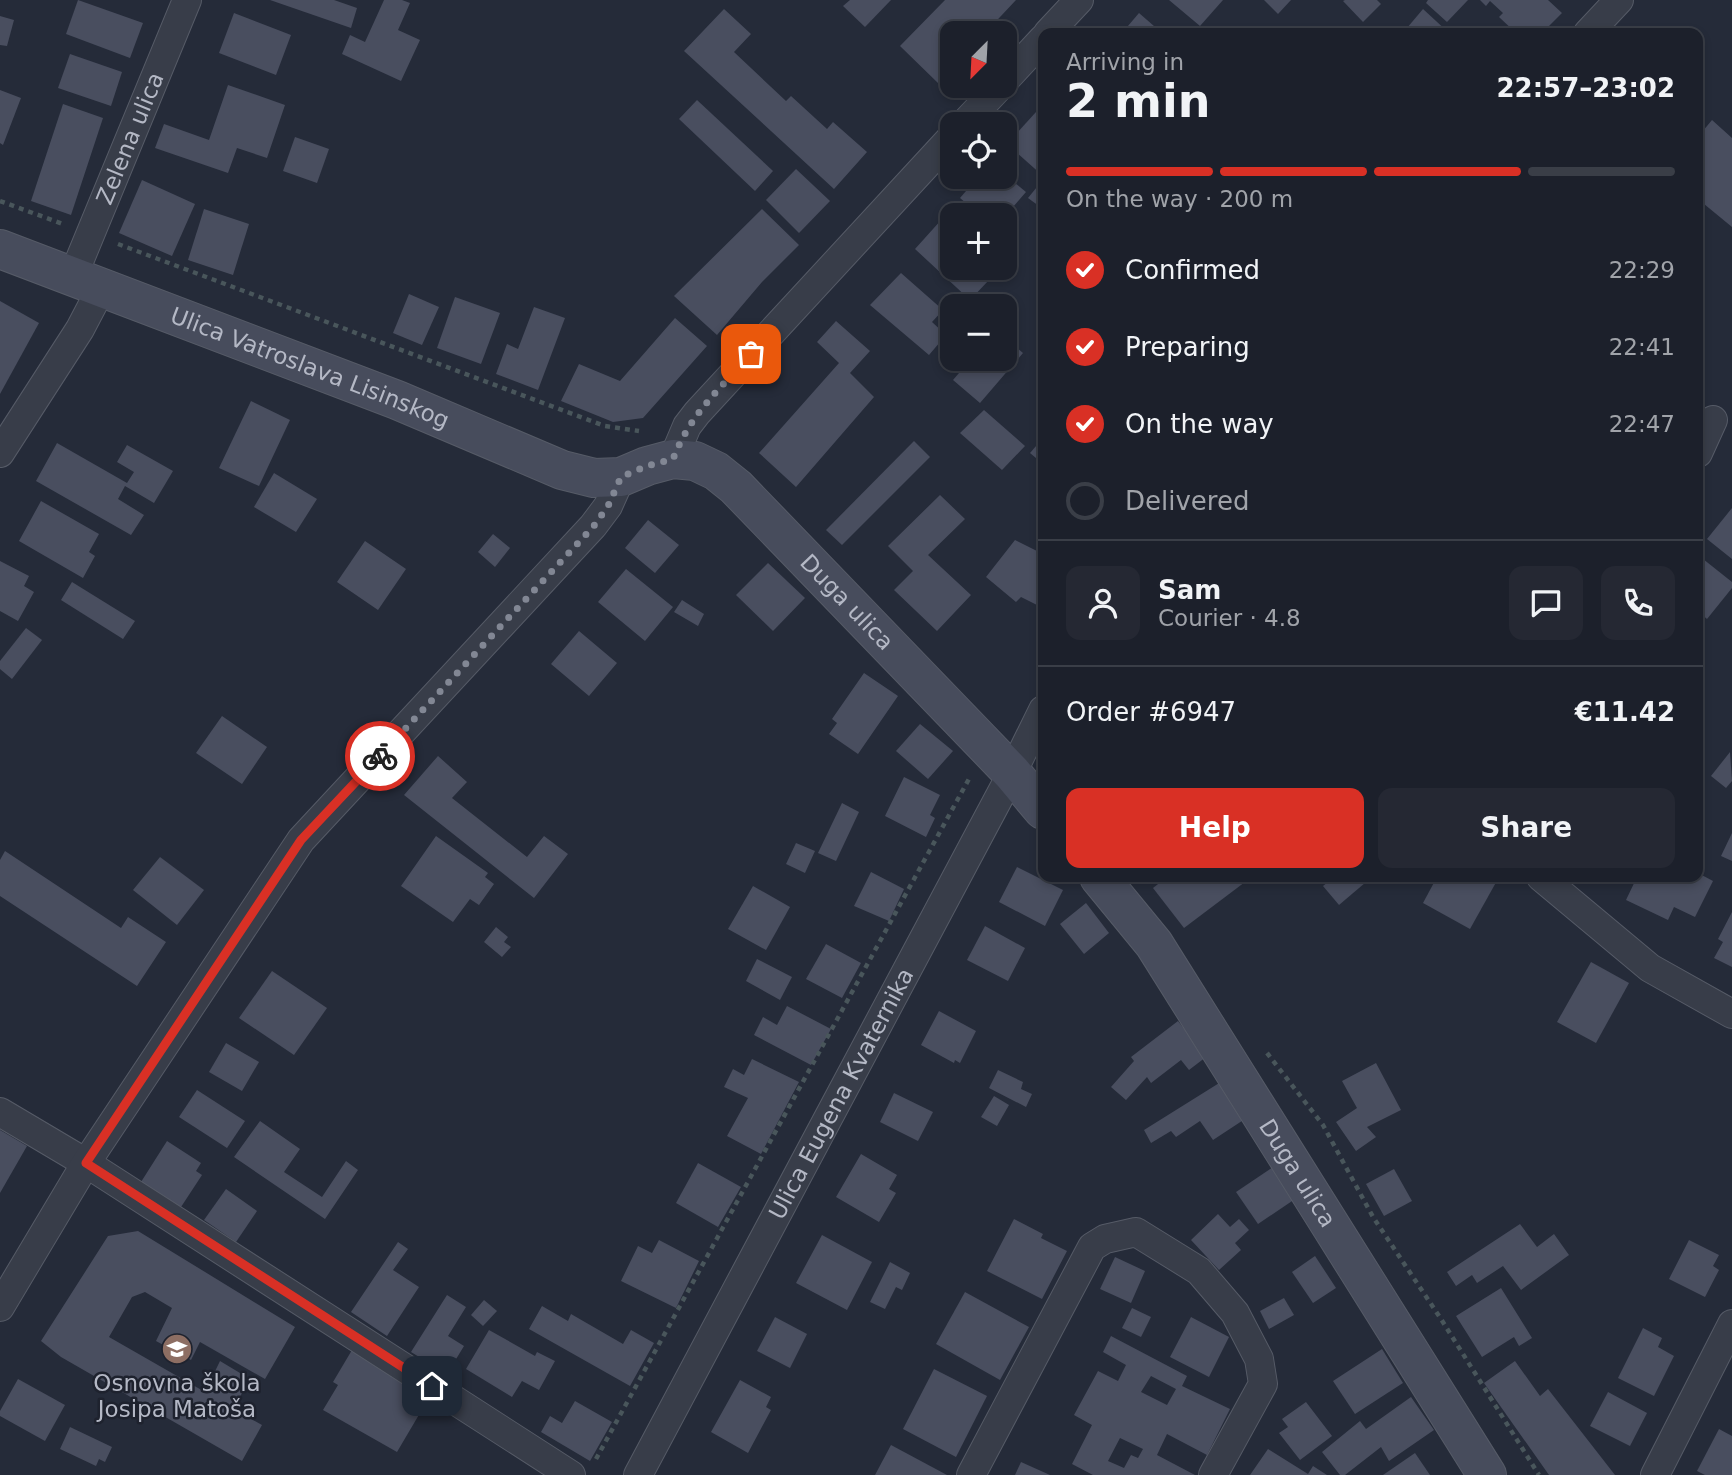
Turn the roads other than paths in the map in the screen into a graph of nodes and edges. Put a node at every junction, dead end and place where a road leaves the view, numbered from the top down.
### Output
1 (187, 0) edge
2 (1079, 0) edge
3 (1619, 0) edge
4 (1053, 28) edge
5 (1593, 28) edge
6 (1038, 44) edge
7 (1017, 67) edge
8 (989, 98) edge
9 (975, 112) edge
10 (940, 150) edge
11 (0, 249) edge
12 (88, 282) junction
13 (1713, 420) dead end
14 (1703, 442) edge
15 (677, 449) junction
16 (0, 453) edge
17 (621, 477) junction
18 (1038, 716) edge
19 (999, 760) junction
20 (1038, 804) edge
21 (1102, 882) edge
22 (1547, 882) edge
23 (1732, 1014) edge
24 (0, 1112) edge
25 (86, 1163) junction
26 (0, 1307) edge
27 (1732, 1324) edge
28 (582, 1469) edge
29 (638, 1475) edge
30 (971, 1475) edge
31 (1213, 1475) edge
32 (1487, 1475) edge
33 (1655, 1475) edge

1 - 12 street, Zelena ulica
2 - 4 street
3 - 5 street
6 - 7 street
8 - 9 street
10 - 15 street
11 - 12 main road, Ulica Vatroslava Lisinskog
12 - 16 street, Zelena ulica
12 - 17 main road, Ulica Vatroslava Lisinskog
13 - 14 street
15 - 17 main road, Duga ulica
15 - 19 main road, Duga ulica
17 - 25 street
18 - 19 street, Ulica Eugena Kvaternika
19 - 20 main road, Duga ulica
19 - 29 street, Ulica Eugena Kvaternika
21 - 32 main road, Duga ulica
22 - 23 street
24 - 25 street
25 - 26 street
25 - 28 street
27 - 33 street
30 - 31 street

